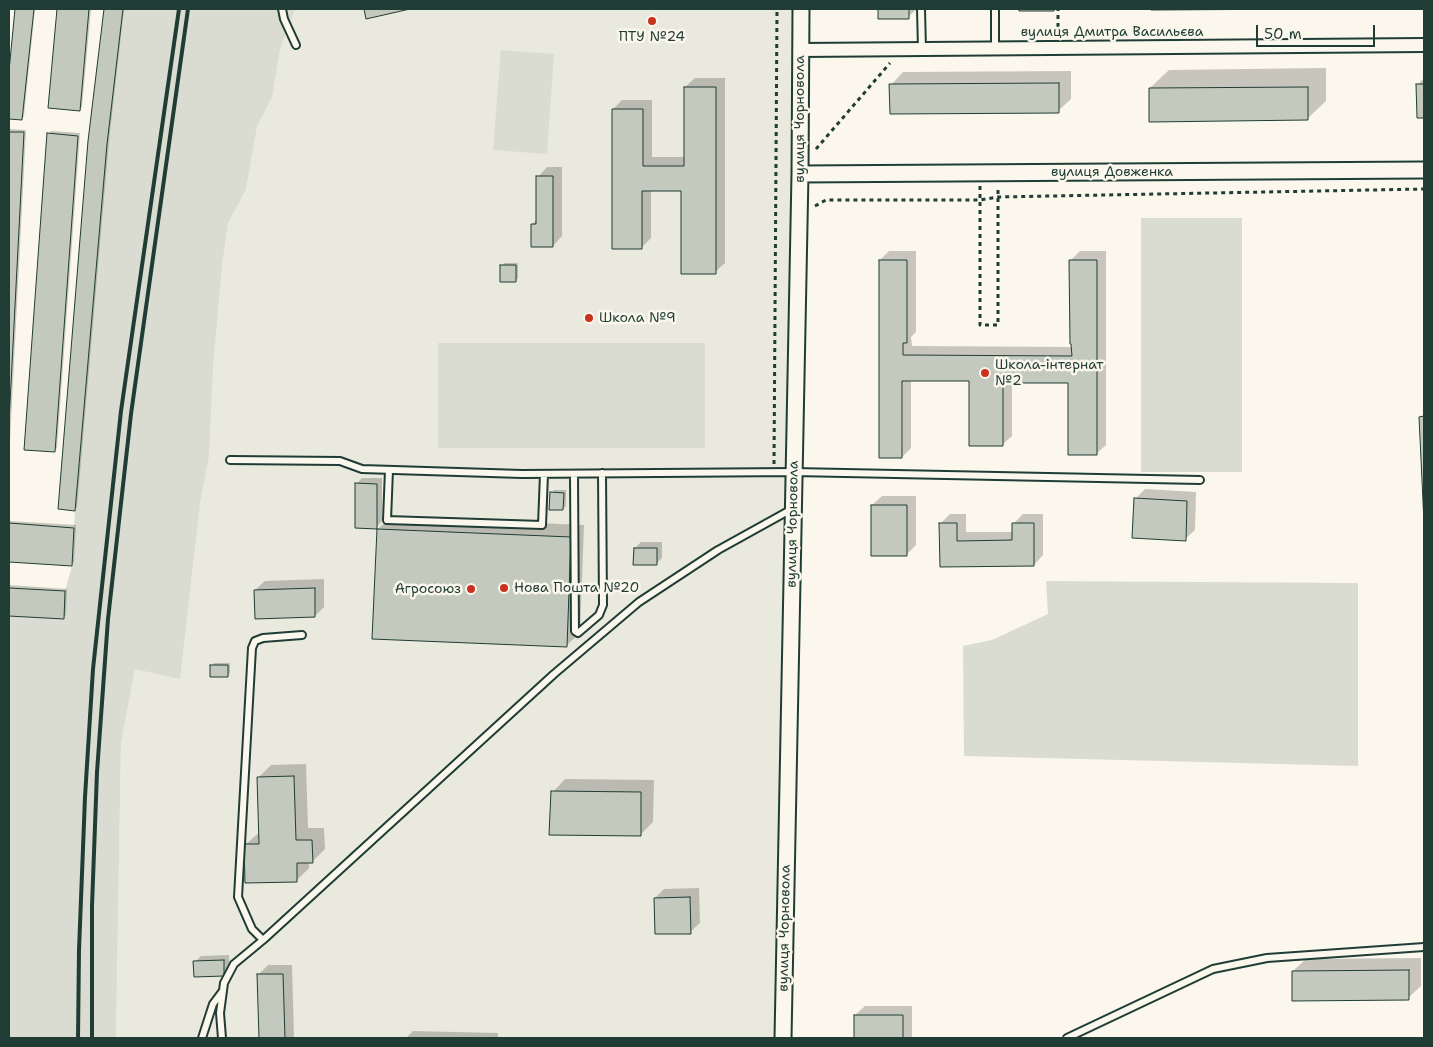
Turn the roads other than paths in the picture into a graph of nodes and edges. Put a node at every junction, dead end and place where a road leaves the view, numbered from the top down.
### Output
1 (282, 9) edge
2 (801, 9) edge
3 (921, 9) edge
4 (995, 9) edge
5 (296, 45) dead end
6 (1424, 45) edge
7 (996, 48) junction
8 (922, 49) junction
9 (801, 50) junction
10 (1424, 170) edge
11 (800, 174) junction
12 (230, 460) dead end
13 (389, 470) junction
14 (794, 472) junction
15 (602, 473) junction
16 (544, 474) junction
17 (574, 474) junction
18 (1200, 480) dead end
19 (794, 509) junction
20 (302, 635) dead end
21 (263, 940) junction
22 (1424, 947) edge
23 (223, 991) junction
24 (202, 1038) edge
25 (222, 1038) edge
26 (782, 1038) edge
27 (1067, 1038) edge

1 - 5 lane
2 - 9 street, вулиця Чорновола
3 - 8 lane
4 - 7 lane
6 - 7 street, вулиця Дмитра Васильєва
7 - 8 street, вулиця Дмитра Васильєва
8 - 9 street, вулиця Дмитра Васильєва
9 - 11 street, вулиця Чорновола
10 - 11 street, вулиця Довженка
11 - 14 street, вулиця Чорновола
12 - 13 lane
13 - 16 lane
13 - 16 lane
14 - 15 lane
14 - 18 lane
14 - 19 street, вулиця Чорновола
15 - 17 lane
15 - 17 lane
16 - 17 lane
19 - 21 lane
19 - 26 street, вулиця Чорновола
20 - 21 lane
21 - 23 lane
22 - 27 lane
23 - 24 lane
23 - 25 lane

